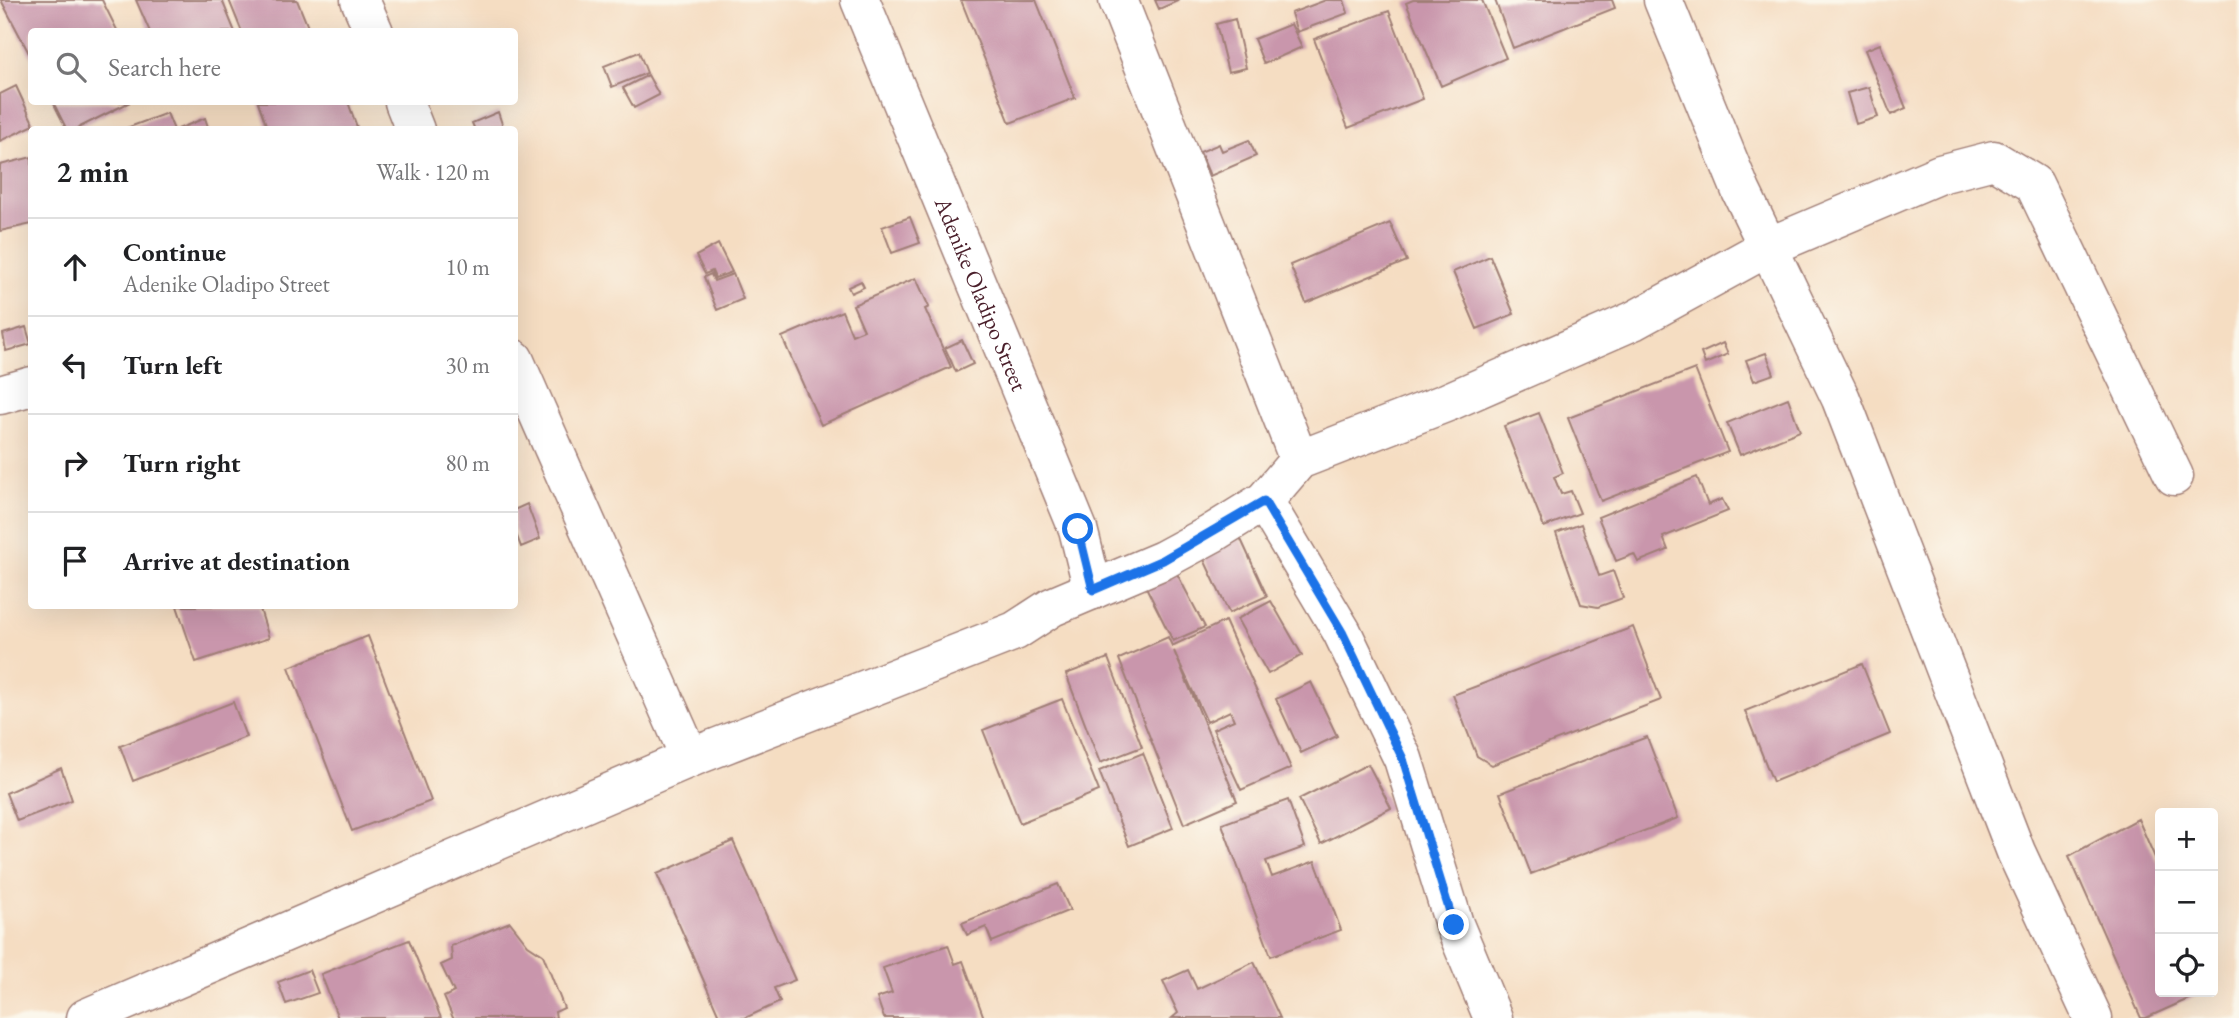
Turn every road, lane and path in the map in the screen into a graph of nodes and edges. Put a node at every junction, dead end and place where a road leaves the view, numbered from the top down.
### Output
1 (360, 0) edge
2 (860, 0) edge
3 (1118, 0) edge
4 (1663, 0) edge
5 (372, 28) edge
6 (405, 105) edge
7 (413, 126) edge
8 (1768, 247) junction
9 (518, 368) edge
10 (28, 387) edge
11 (0, 395) edge
12 (1298, 460) junction
13 (2174, 476) dead end
14 (1264, 501) junction
15 (1093, 590) junction
16 (690, 758) junction
17 (86, 1018) edge
18 (1493, 1018) edge
19 (2093, 1018) edge

1 - 5 street
2 - 15 street, Adenike Oladipo Street
3 - 12 street
4 - 8 street
6 - 7 street
8 - 12 street
8 - 13 street
8 - 19 street
9 - 16 street
10 - 11 street
12 - 14 street
14 - 15 street
14 - 18 street
15 - 16 street
16 - 17 street

